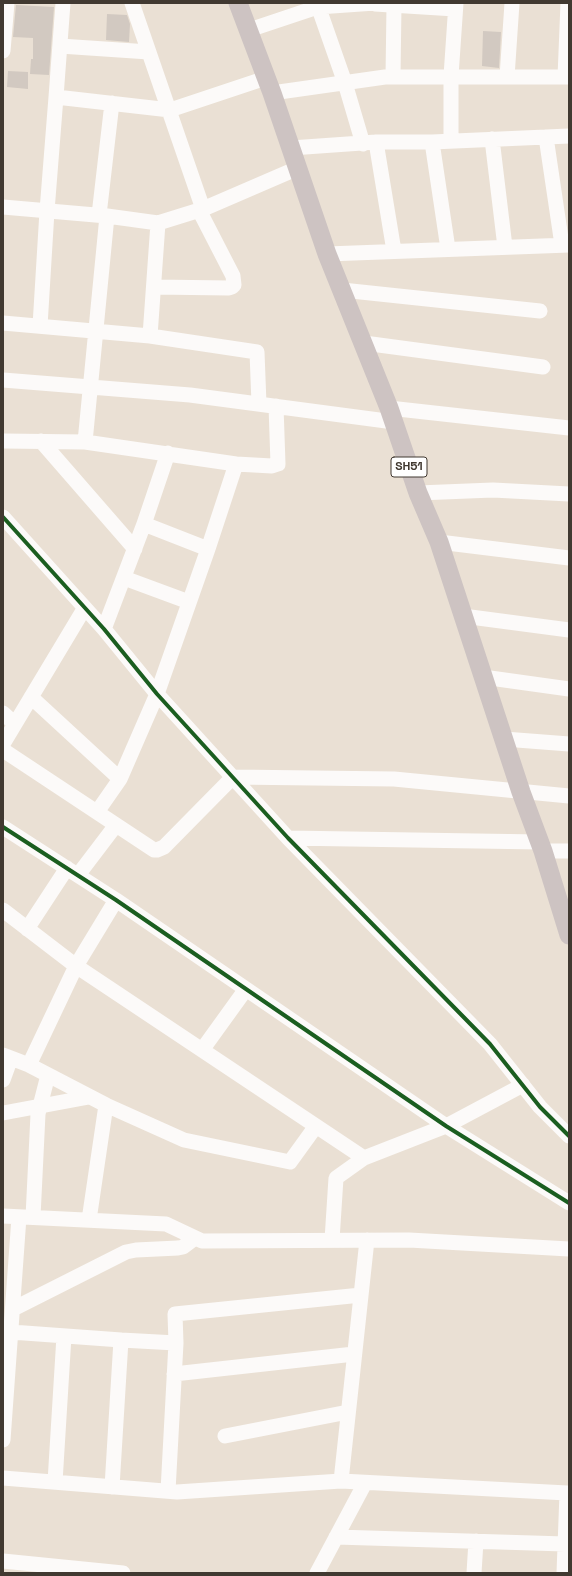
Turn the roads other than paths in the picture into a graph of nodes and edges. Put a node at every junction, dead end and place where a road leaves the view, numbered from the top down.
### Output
1 (7, 3) edge
2 (63, 3) edge
3 (132, 3) edge
4 (238, 3) edge
5 (375, 3) edge
6 (512, 3) edge
7 (568, 3) edge
8 (317, 5) edge
9 (394, 5) junction
10 (428, 5) edge
11 (456, 6) edge
12 (249, 30) junction
13 (60, 46) junction
14 (3, 51) edge
15 (149, 52) junction
16 (451, 76) junction
17 (393, 77) junction
18 (507, 77) junction
19 (567, 77) edge
20 (344, 83) junction
21 (269, 85) junction
22 (56, 97) junction
23 (112, 104) junction
24 (170, 110) junction
25 (569, 136) edge
26 (546, 137) junction
27 (492, 139) junction
28 (451, 141) junction
29 (432, 142) junction
30 (369, 143) junction
31 (291, 148) junction
32 (298, 168) junction
33 (3, 207) edge
34 (201, 209) junction
35 (47, 211) junction
36 (103, 215) junction
37 (158, 222) junction
38 (565, 245) edge
39 (505, 247) junction
40 (448, 249) junction
41 (394, 251) junction
42 (327, 254) junction
43 (154, 286) junction
44 (342, 290) junction
45 (540, 311) dead end
46 (3, 323) edge
47 (40, 326) junction
48 (95, 330) junction
49 (150, 336) junction
50 (364, 343) junction
51 (543, 367) dead end
52 (3, 380) edge
53 (89, 387) junction
54 (259, 404) junction
55 (276, 406) junction
56 (392, 415) junction
57 (569, 428) edge
58 (3, 441) edge
59 (41, 441) junction
60 (85, 442) junction
61 (168, 453) junction
62 (236, 464) junction
63 (418, 493) junction
64 (569, 494) edge
65 (5, 523) edge
66 (144, 524) junction
67 (439, 542) junction
68 (135, 549) junction
69 (208, 549) junction
70 (569, 558) edge
71 (124, 578) junction
72 (189, 602) junction
73 (84, 609) junction
74 (463, 616) junction
75 (104, 629) junction
76 (569, 630) edge
77 (483, 677) junction
78 (569, 689) edge
79 (157, 694) junction
80 (31, 697) junction
81 (3, 713) edge
82 (15, 724) junction
83 (504, 739) junction
84 (3, 744) edge
85 (569, 744) edge
86 (3, 750) edge
87 (233, 777) junction
88 (120, 779) junction
89 (521, 792) junction
90 (569, 796) edge
91 (97, 812) junction
92 (116, 825) junction
93 (3, 827) edge
94 (288, 838) junction
95 (541, 846) junction
96 (569, 852) edge
97 (73, 872) junction
98 (116, 900) junction
99 (3, 910) edge
100 (27, 929) junction
101 (569, 935) edge
102 (76, 966) junction
103 (246, 989) junction
104 (202, 1050) junction
105 (7, 1056) edge
106 (29, 1065) junction
107 (48, 1075) junction
108 (3, 1080) edge
109 (523, 1086) junction
110 (89, 1097) junction
111 (40, 1106) junction
112 (106, 1106) junction
113 (3, 1113) edge
114 (316, 1126) junction
115 (446, 1126) junction
116 (569, 1136) edge
117 (364, 1158) junction
118 (569, 1203) edge
119 (3, 1216) edge
120 (26, 1217) junction
121 (89, 1220) junction
122 (195, 1238) junction
123 (332, 1240) junction
124 (367, 1240) junction
125 (569, 1249) edge
126 (361, 1295) junction
127 (13, 1309) junction
128 (11, 1332) junction
129 (64, 1336) junction
130 (122, 1340) junction
131 (176, 1343) junction
132 (354, 1354) junction
133 (6, 1363) edge
134 (174, 1374) junction
135 (348, 1412) junction
136 (225, 1436) dead end
137 (3, 1440) edge
138 (3, 1478) edge
139 (341, 1481) junction
140 (55, 1482) junction
141 (365, 1483) junction
142 (112, 1487) junction
143 (168, 1491) junction
144 (568, 1493) edge
145 (336, 1537) junction
146 (476, 1541) junction
147 (565, 1544) junction
148 (3, 1561) edge
149 (123, 1573) edge
150 (317, 1573) edge
151 (474, 1573) edge
152 (564, 1573) edge

1 - 14 street
2 - 13 street
3 - 15 street
4 - 12 main road, SH51
5 - 8 street
5 - 9 street
6 - 18 street
7 - 19 street
8 - 12 street
8 - 20 street
9 - 10 street
9 - 17 street
10 - 11 street
11 - 16 street
12 - 21 main road, SH51
13 - 15 street
13 - 22 street
15 - 24 street
16 - 17 street
16 - 18 street
16 - 28 street
17 - 20 street
18 - 19 street
20 - 21 street
20 - 30 street
21 - 24 street
21 - 31 main road, SH51
22 - 23 street
22 - 35 street
23 - 24 street
23 - 36 street
24 - 34 street
25 - 26 street
26 - 27 street
26 - 38 street
27 - 28 street
27 - 39 street
28 - 29 street
29 - 30 street
29 - 40 street
30 - 31 street
30 - 41 street
31 - 32 main road, SH51
32 - 34 street
32 - 42 main road, SH51
33 - 35 street
34 - 37 street
34 - 43 street
35 - 36 street
35 - 47 street
36 - 37 street
36 - 48 street
37 - 43 street
38 - 39 street
39 - 40 street
40 - 41 street
41 - 42 street
42 - 44 main road, SH51
43 - 49 street
44 - 45 street
44 - 50 main road, SH51
46 - 47 street
47 - 48 street
48 - 49 street
48 - 53 street
49 - 54 street
50 - 51 street
50 - 56 main road, SH51
52 - 53 street
53 - 54 street
53 - 60 street
54 - 55 street
55 - 56 street
55 - 62 street
56 - 57 street
56 - 63 main road, SH51
58 - 59 street
59 - 60 street
59 - 68 street
60 - 61 street
61 - 62 street
61 - 66 street
62 - 69 street
63 - 64 street
63 - 67 main road, SH51
65 - 73 street
66 - 68 street
66 - 69 street
67 - 70 street
67 - 74 main road, SH51
68 - 71 street
69 - 72 street
71 - 72 street
71 - 75 street
72 - 79 street
73 - 75 street
73 - 80 street
74 - 76 street
74 - 77 main road, SH51
75 - 79 street
77 - 78 street
77 - 83 main road, SH51
79 - 87 street
79 - 88 street
80 - 82 street
80 - 88 street
81 - 82 street
82 - 84 street
83 - 85 street
83 - 89 main road, SH51
86 - 91 street
87 - 89 street
87 - 92 street
87 - 94 street
88 - 91 street
89 - 90 street
89 - 95 main road, SH51
91 - 92 street
92 - 97 street
93 - 97 street
94 - 95 street
94 - 109 street
95 - 96 street
95 - 101 main road, SH51
97 - 98 street
97 - 100 street
98 - 102 street
98 - 103 street
99 - 100 street
100 - 102 street
102 - 104 street
102 - 106 street
103 - 104 street
103 - 115 street
104 - 114 street
105 - 106 street
105 - 108 street
106 - 107 street
107 - 110 street
107 - 111 street
109 - 115 street
109 - 116 street
110 - 111 street
110 - 112 street
111 - 113 street
111 - 120 street
112 - 114 street
112 - 121 street
114 - 117 street
115 - 117 street
115 - 118 street
117 - 123 street
119 - 120 street
120 - 121 street
120 - 127 street
121 - 122 street
122 - 123 street
122 - 127 street
123 - 124 street
124 - 125 street
124 - 126 street
126 - 131 street
126 - 132 street
127 - 128 street
128 - 129 street
128 - 133 street
129 - 130 street
129 - 140 street
130 - 131 street
130 - 142 street
131 - 134 street
132 - 134 street
132 - 135 street
133 - 137 street
134 - 143 street
135 - 136 street
135 - 139 street
138 - 140 street
139 - 141 street
139 - 143 street
140 - 142 street
141 - 144 street
141 - 145 street
142 - 143 street
144 - 147 street
145 - 146 street
145 - 150 street
146 - 147 street
146 - 151 street
147 - 152 street
148 - 149 street

